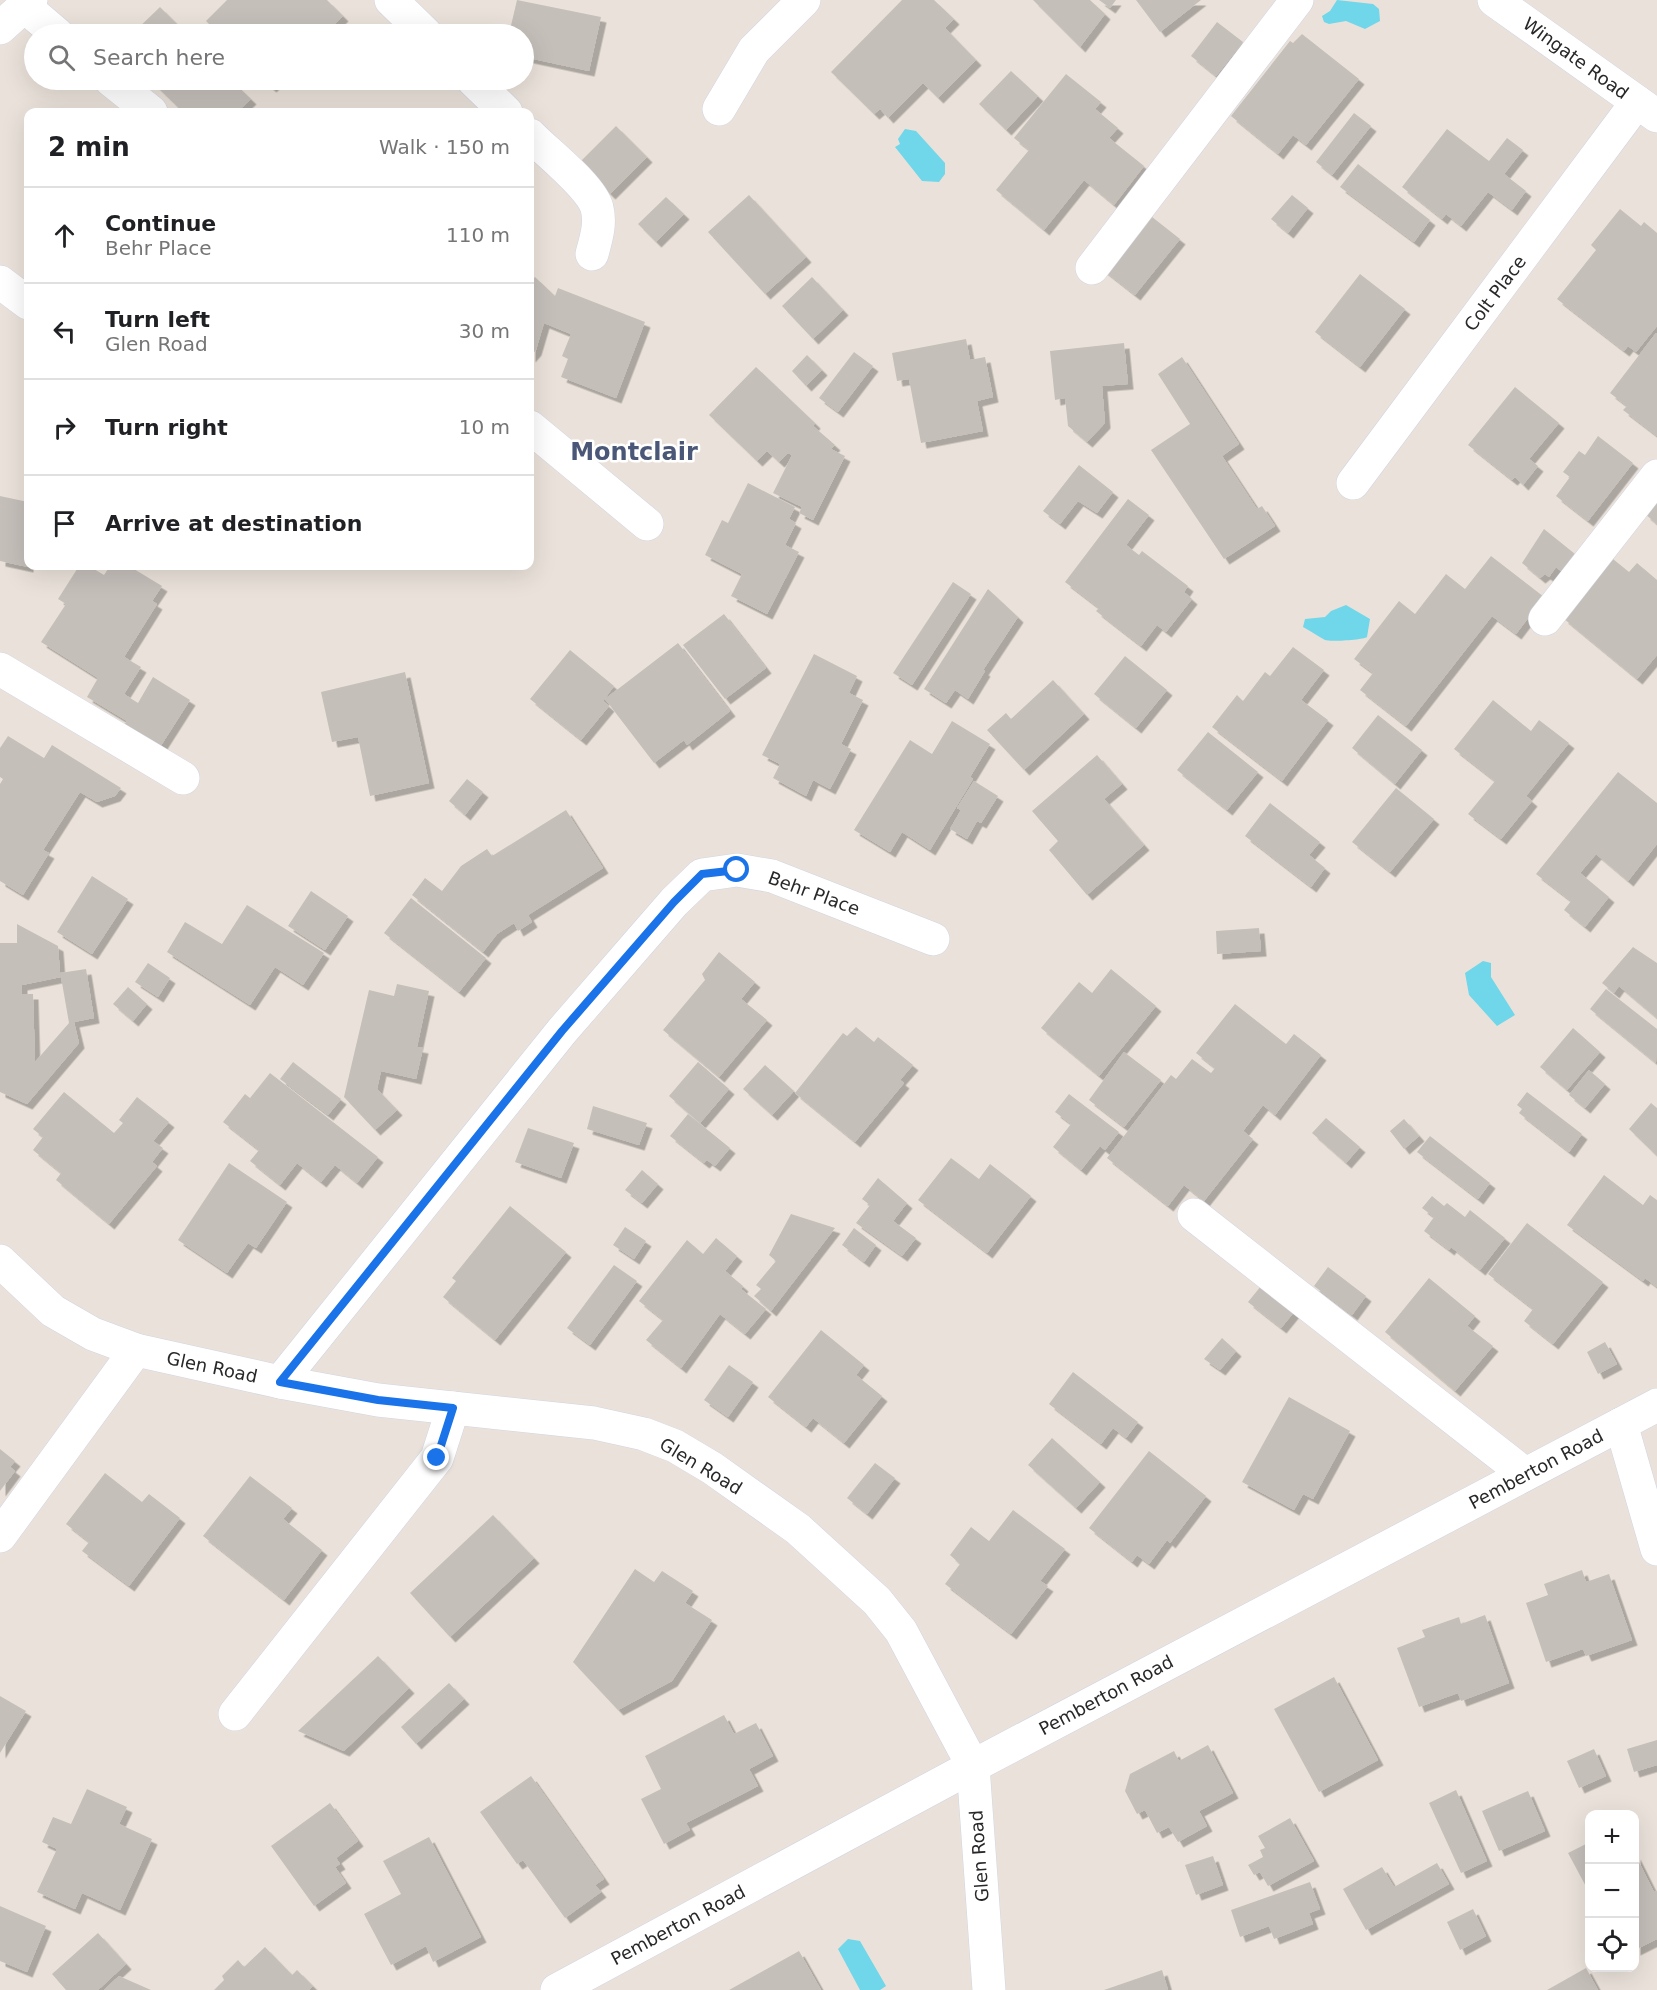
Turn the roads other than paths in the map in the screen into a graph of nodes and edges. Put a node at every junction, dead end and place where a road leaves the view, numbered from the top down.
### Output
1 (391, 0) edge
2 (804, 0) edge
3 (1297, 0) edge
4 (1494, 0) edge
5 (27, 3) edge
6 (47, 24) edge
7 (416, 24) edge
8 (0, 28) edge
9 (124, 90) edge
10 (483, 90) edge
11 (146, 108) edge
12 (502, 108) edge
13 (719, 109) dead end
14 (1647, 109) edge
15 (534, 139) edge
16 (592, 254) dead end
17 (1092, 268) dead end
18 (0, 282) edge
19 (24, 300) edge
20 (534, 430) edge
21 (1657, 476) edge
22 (1353, 483) dead end
23 (647, 524) dead end
24 (1545, 618) dead end
25 (0, 669) edge
26 (183, 778) dead end
27 (933, 939) dead end
28 (1194, 1215) dead end
29 (0, 1261) edge
30 (136, 1350) junction
31 (280, 1382) junction
32 (1657, 1405) edge
33 (453, 1408) junction
34 (1621, 1424) junction
35 (1525, 1474) junction
36 (0, 1536) edge
37 (1657, 1549) edge
38 (235, 1714) dead end
39 (973, 1766) junction
40 (557, 1990) edge
41 (989, 1990) edge

1 - 7 street
2 - 13 street
3 - 17 street
4 - 14 street, Wingate Road
5 - 6 street
5 - 8 street
9 - 11 street
10 - 12 street
14 - 22 street, Colt Place
15 - 16 street
18 - 19 street
20 - 23 street
21 - 24 street
25 - 26 street
27 - 31 street, Behr Place
28 - 35 street
29 - 30 street, Glen Road
30 - 31 street, Glen Road
30 - 36 street
31 - 33 street, Glen Road
32 - 34 street, Pemberton Road
33 - 38 street
33 - 39 street, Glen Road
34 - 35 street, Pemberton Road
34 - 37 street
35 - 39 street, Pemberton Road
39 - 40 street, Pemberton Road
39 - 41 street, Glen Road

